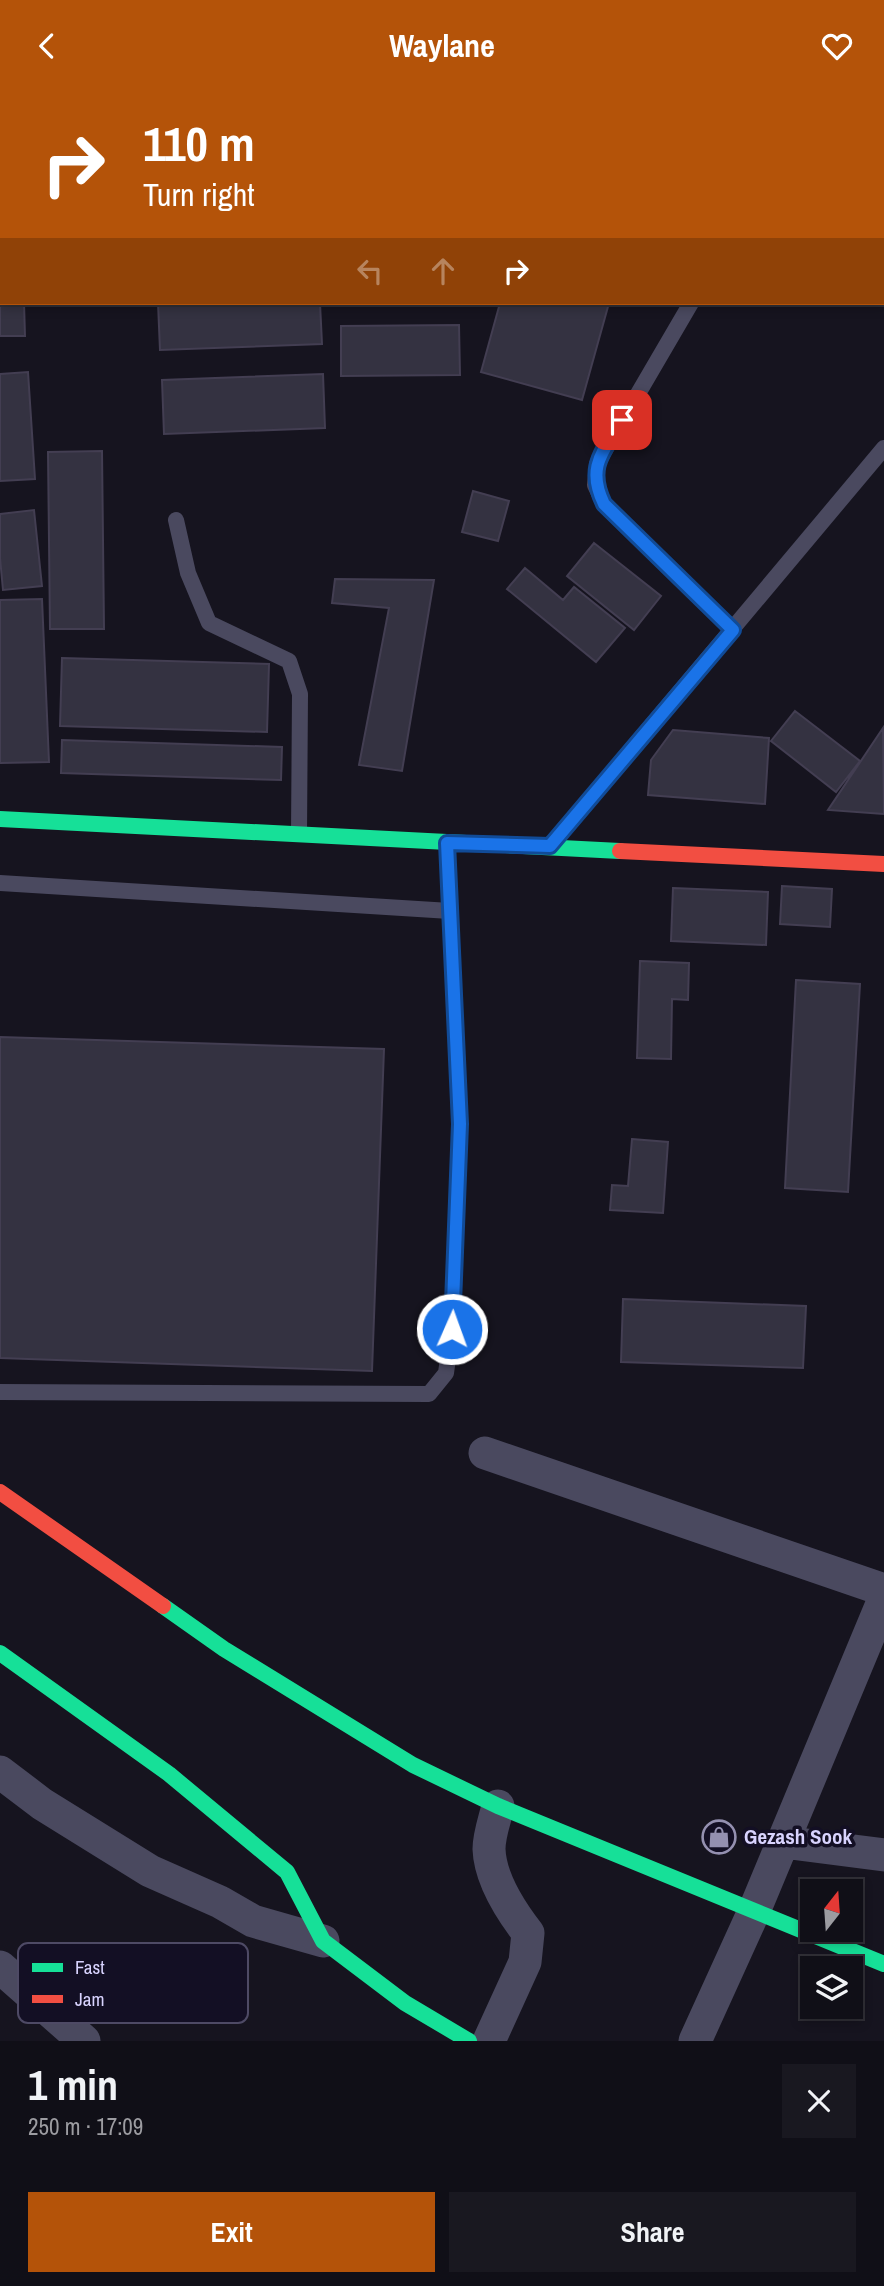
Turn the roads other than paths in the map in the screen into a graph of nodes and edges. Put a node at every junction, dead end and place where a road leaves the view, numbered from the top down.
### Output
1 (690, 305) edge
2 (884, 448) edge
3 (176, 520) dead end
4 (733, 630) junction
5 (0, 819) edge
6 (299, 834) junction
7 (447, 843) junction
8 (550, 846) junction
9 (884, 864) edge
10 (0, 883) edge
11 (450, 911) junction
12 (0, 1392) edge
13 (485, 1453) dead end
14 (0, 1492) edge
15 (884, 1590) edge
16 (884, 1599) edge
17 (0, 1653) edge
18 (0, 1772) edge
19 (498, 1806) junction
20 (783, 1842) junction
21 (884, 1854) edge
22 (755, 1909) junction
23 (323, 1941) junction
24 (884, 1963) edge
25 (0, 1967) edge
26 (18, 1983) edge
27 (64, 2023) edge
28 (84, 2041) edge
29 (469, 2041) edge
30 (489, 2041) edge
31 (695, 2041) edge

1 - 4 lane
2 - 4 lane
3 - 6 lane
4 - 8 lane
5 - 6 street
6 - 7 street
7 - 8 street
7 - 11 lane
8 - 9 street
10 - 11 lane
11 - 12 lane
13 - 15 street
14 - 19 street
16 - 20 street
17 - 23 street
18 - 23 street
19 - 22 street
19 - 30 street
20 - 21 street
20 - 22 street
22 - 24 street
22 - 31 street
23 - 29 street
25 - 26 street
27 - 28 street

